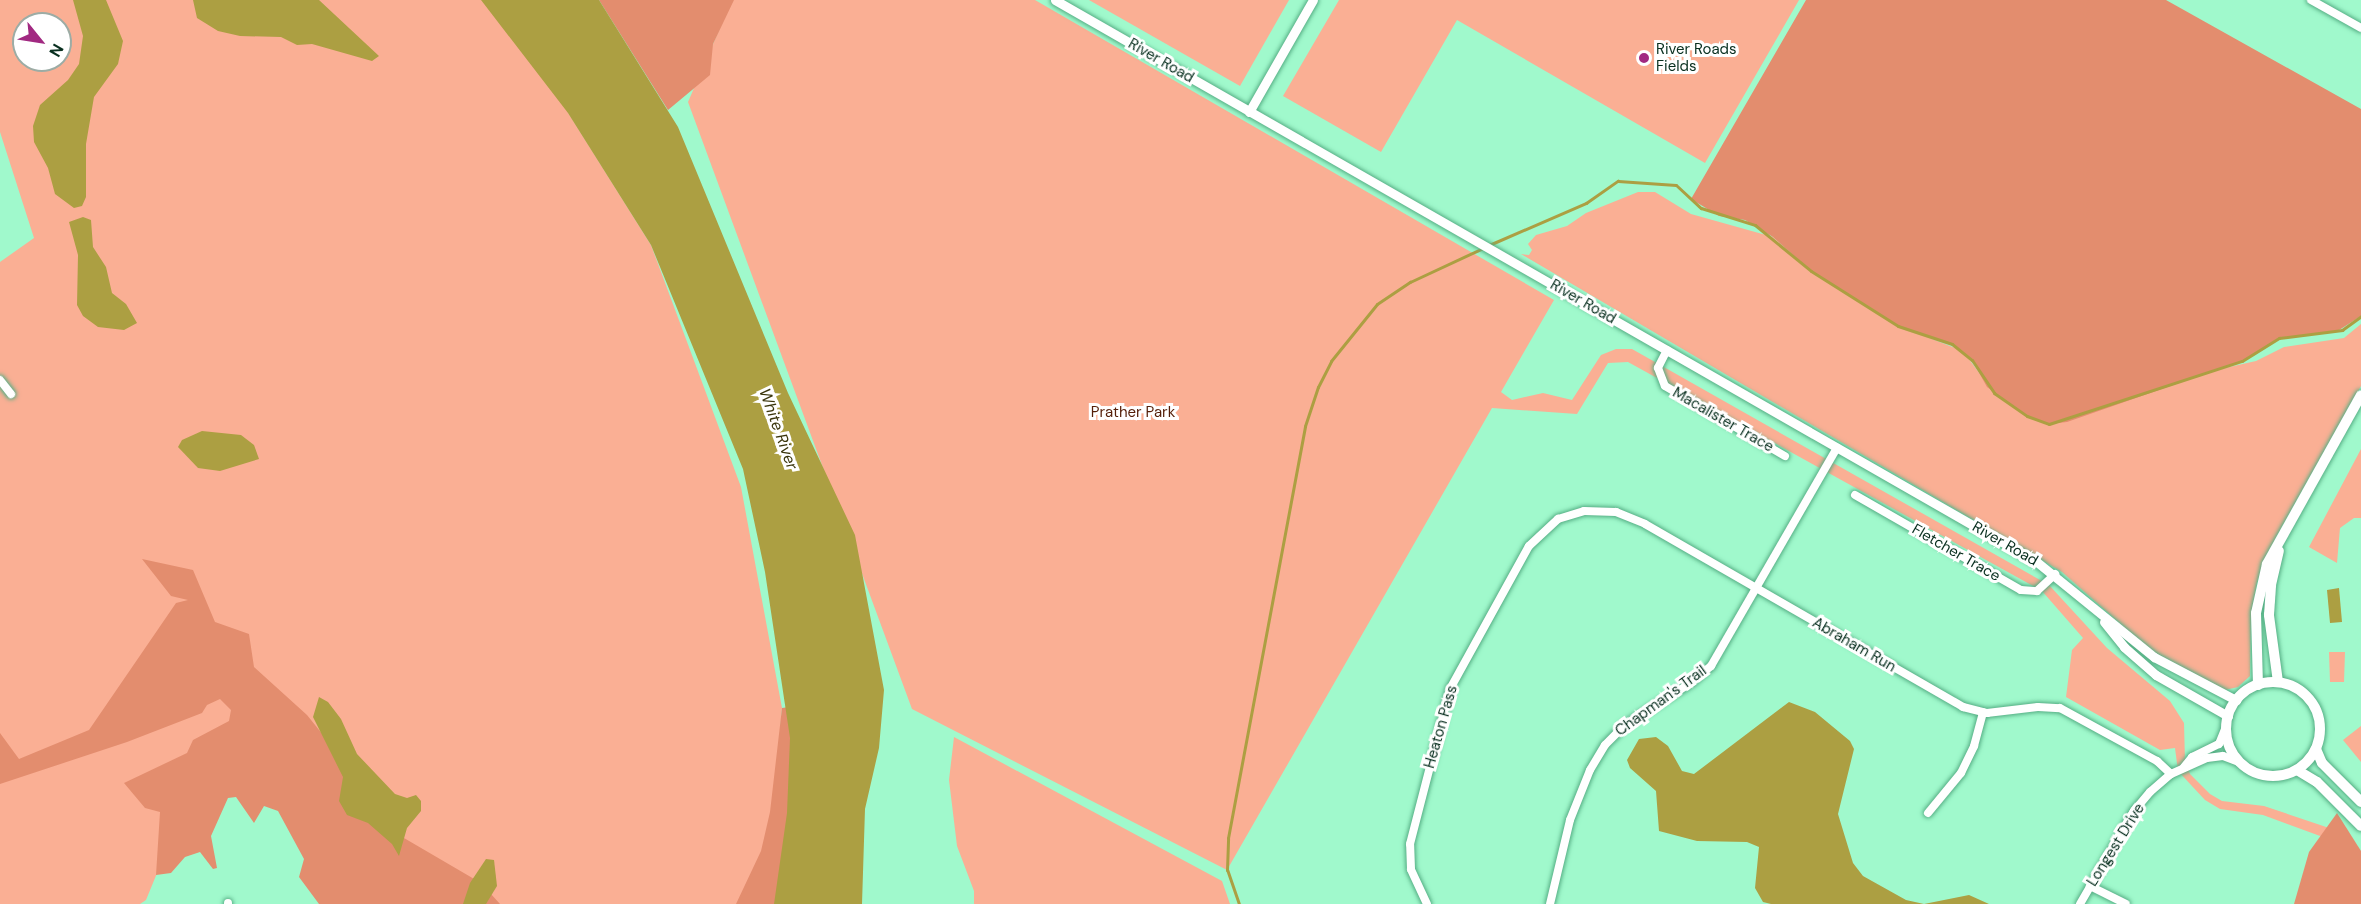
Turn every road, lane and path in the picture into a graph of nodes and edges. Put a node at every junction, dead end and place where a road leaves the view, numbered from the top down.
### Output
1 (1055, 0) edge
2 (1313, 0) edge
3 (2311, 0) edge
4 (2361, 28) edge
5 (1249, 112) junction
6 (1667, 350) junction
7 (0, 380) edge
8 (10, 394) dead end
9 (2361, 395) edge
10 (1837, 448) junction
11 (1785, 456) dead end
12 (1855, 495) dead end
13 (2286, 528) junction
14 (1541, 532) joint
15 (2055, 574) junction
16 (1757, 589) junction
17 (2102, 617) junction
18 (2277, 682) junction
19 (2258, 685) junction
20 (2236, 700) junction
21 (1983, 712) junction
22 (2227, 722) junction
23 (2316, 749) junction
24 (2239, 762) junction
25 (2184, 767) junction
26 (2297, 770) junction
27 (2171, 774) junction
28 (2361, 802) edge
29 (1928, 813) dead end
30 (2361, 826) edge
31 (2090, 886) junction
32 (1427, 904) edge
33 (1550, 904) edge
34 (2080, 904) edge
35 (2126, 904) edge

1 - 5 street, River Road
2 - 5 street
3 - 4 street
5 - 6 street, River Road
6 - 10 street, River Road
6 - 11 street, Macalister Trace
7 - 8 street
9 - 13 main road
10 - 15 street, River Road
10 - 16 street, Chapman's Trail
12 - 15 street, Fletcher Trace
13 - 18 main road
13 - 19 main road
14 - 16 street, Abraham Run
14 - 32 street, Heaton Pass
15 - 17 street, River Road
16 - 21 street, Abraham Run
16 - 33 street, Chapman's Trail
17 - 20 street, River Road
17 - 22 street, River Road
18 - 19 main road
18 - 23 main road
19 - 20 main road
20 - 22 main road
21 - 27 street, Abraham Run
21 - 29 street
22 - 24 main road
22 - 25 street, Longest Drive
23 - 26 main road
23 - 28 main road
24 - 25 street, Longest Drive
24 - 26 main road
25 - 27 street, Longest Drive
26 - 30 main road
27 - 31 street, Longest Drive
31 - 34 street, Longest Drive
31 - 35 street

